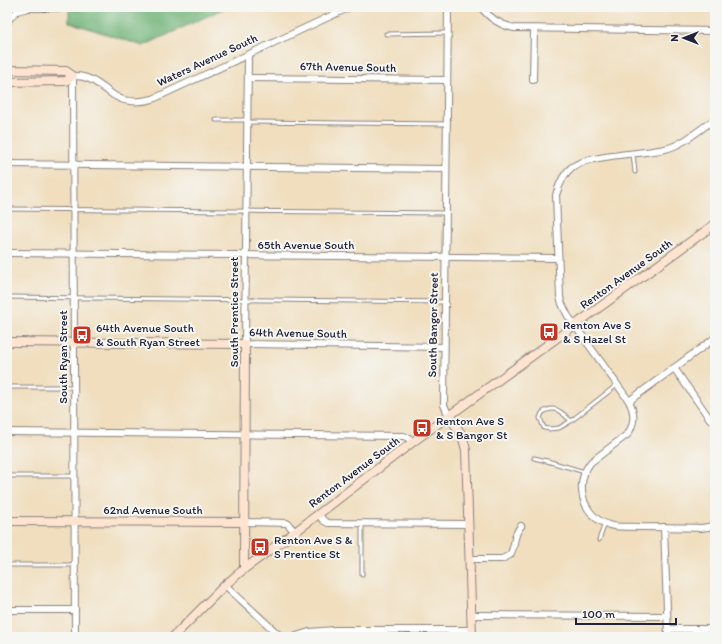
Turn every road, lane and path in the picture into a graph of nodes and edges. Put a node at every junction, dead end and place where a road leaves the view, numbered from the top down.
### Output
1 (83, 7) edge
2 (350, 7) edge
3 (448, 7) edge
4 (482, 7) edge
5 (7, 24) edge
6 (534, 29) junction
7 (715, 31) edge
8 (447, 33) junction
9 (386, 34) dead end
10 (248, 55) junction
11 (7, 70) edge
12 (73, 76) junction
13 (248, 78) junction
14 (447, 80) junction
15 (533, 80) dead end
16 (7, 81) edge
17 (715, 119) edge
18 (216, 120) dead end
19 (248, 121) junction
20 (446, 124) junction
21 (633, 154) junction
22 (7, 164) edge
23 (74, 165) junction
24 (247, 166) junction
25 (446, 169) junction
26 (636, 172) dead end
27 (7, 209) edge
28 (74, 209) junction
29 (247, 211) junction
30 (446, 213) junction
31 (715, 224) edge
32 (7, 253) edge
33 (74, 254) junction
34 (246, 256) junction
35 (445, 257) junction
36 (558, 258) junction
37 (7, 297) edge
38 (74, 298) junction
39 (246, 299) junction
40 (445, 302) junction
41 (575, 326) junction
42 (715, 338) edge
43 (7, 342) edge
44 (74, 342) junction
45 (246, 344) junction
46 (444, 347) junction
47 (674, 368) junction
48 (617, 385) junction
49 (7, 387) edge
50 (74, 387) junction
51 (629, 401) junction
52 (449, 416) junction
53 (710, 419) dead end
54 (571, 421) junction
55 (7, 432) edge
56 (74, 432) junction
57 (245, 433) junction
58 (414, 441) junction
59 (534, 458) dead end
60 (585, 472) junction
61 (7, 476) edge
62 (75, 476) junction
63 (318, 514) junction
64 (7, 521) edge
65 (75, 522) junction
66 (245, 522) junction
67 (362, 523) junction
68 (605, 523) junction
69 (468, 524) junction
70 (521, 526) dead end
71 (715, 526) edge
72 (664, 527) junction
73 (295, 532) junction
74 (599, 540) dead end
75 (469, 559) junction
76 (7, 565) edge
77 (75, 565) junction
78 (244, 569) junction
79 (362, 574) dead end
80 (224, 585) junction
81 (7, 610) edge
82 (75, 610) junction
83 (471, 614) junction
84 (667, 616) junction
85 (668, 629) junction
86 (715, 629) edge
87 (472, 634) edge
88 (75, 637) edge
89 (173, 637) edge
90 (282, 637) edge
91 (293, 637) edge
92 (668, 637) edge

1 - 5 street
2 - 10 street, Waters Avenue South
3 - 8 street, South Bangor Street
4 - 6 street
6 - 7 street
6 - 15 street
8 - 9 lane
8 - 14 street, South Bangor Street
10 - 12 street, Waters Avenue South
10 - 13 street, South Prentice Street
11 - 12 street
12 - 16 street
12 - 23 street, South Ryan Street
13 - 14 street, 67th Avenue South
13 - 19 street, South Prentice Street
14 - 20 street, South Bangor Street
17 - 21 street
18 - 19 lane
19 - 20 lane
19 - 24 street, South Prentice Street
20 - 25 street, South Bangor Street
21 - 26 lane
21 - 36 street
22 - 23 street
23 - 24 street
23 - 28 street, South Ryan Street
24 - 25 street
24 - 29 street, South Prentice Street
25 - 30 street, South Bangor Street
27 - 28 lane
28 - 29 lane
28 - 33 street, South Ryan Street
29 - 30 lane
29 - 34 street, South Prentice Street
30 - 35 street, South Bangor Street
31 - 41 street, Renton Avenue South
32 - 33 street, 65th Avenue South
33 - 34 street, 65th Avenue South
33 - 38 street, South Ryan Street
34 - 35 street, 65th Avenue South
34 - 39 street, South Prentice Street
35 - 36 street, 65th Avenue South
35 - 40 street, South Bangor Street
36 - 41 street
37 - 38 lane
38 - 39 lane
38 - 44 street, South Ryan Street
39 - 40 lane
39 - 45 street, South Prentice Street
40 - 46 street, South Bangor Street
41 - 48 street
41 - 52 street, Renton Avenue South
42 - 47 street
43 - 44 street, 64th Avenue South
44 - 45 street, 64th Avenue South
44 - 50 street, South Ryan Street
45 - 46 street, 64th Avenue South
45 - 57 street, South Prentice Street
46 - 52 street, South Bangor Street
47 - 51 street
47 - 53 street
48 - 51 street
48 - 54 lane
49 - 50 lane
50 - 56 street, South Ryan Street
51 - 60 street
52 - 58 street, Renton Avenue South
52 - 69 street, South Bangor Street
54 - 54 lane
55 - 56 street
56 - 57 street
56 - 62 street, South Ryan Street
57 - 58 street
57 - 66 street, South Prentice Street
58 - 63 street, Renton Avenue South
59 - 60 lane
60 - 68 street
61 - 62 lane
62 - 65 street, South Ryan Street
63 - 67 street
63 - 73 street, Renton Avenue South
64 - 65 street, 62nd Avenue South
65 - 66 street, 62nd Avenue South
65 - 77 street, South Ryan Street
66 - 73 street, 62nd Avenue South
66 - 78 street, South Prentice Street
67 - 69 street
67 - 79 lane
68 - 72 street
68 - 74 lane
69 - 75 street, South Bangor Street
70 - 75 street
71 - 72 street
72 - 84 street
73 - 78 street, Renton Avenue South
75 - 83 street, South Bangor Street
76 - 77 lane
77 - 82 street, South Ryan Street
78 - 80 street, Renton Avenue South
80 - 89 street, Renton Avenue South
80 - 90 street
81 - 82 street
82 - 88 street, South Ryan Street
83 - 84 street
83 - 87 street, South Bangor Street
84 - 85 street
85 - 86 street
85 - 92 street
87 - 91 street

